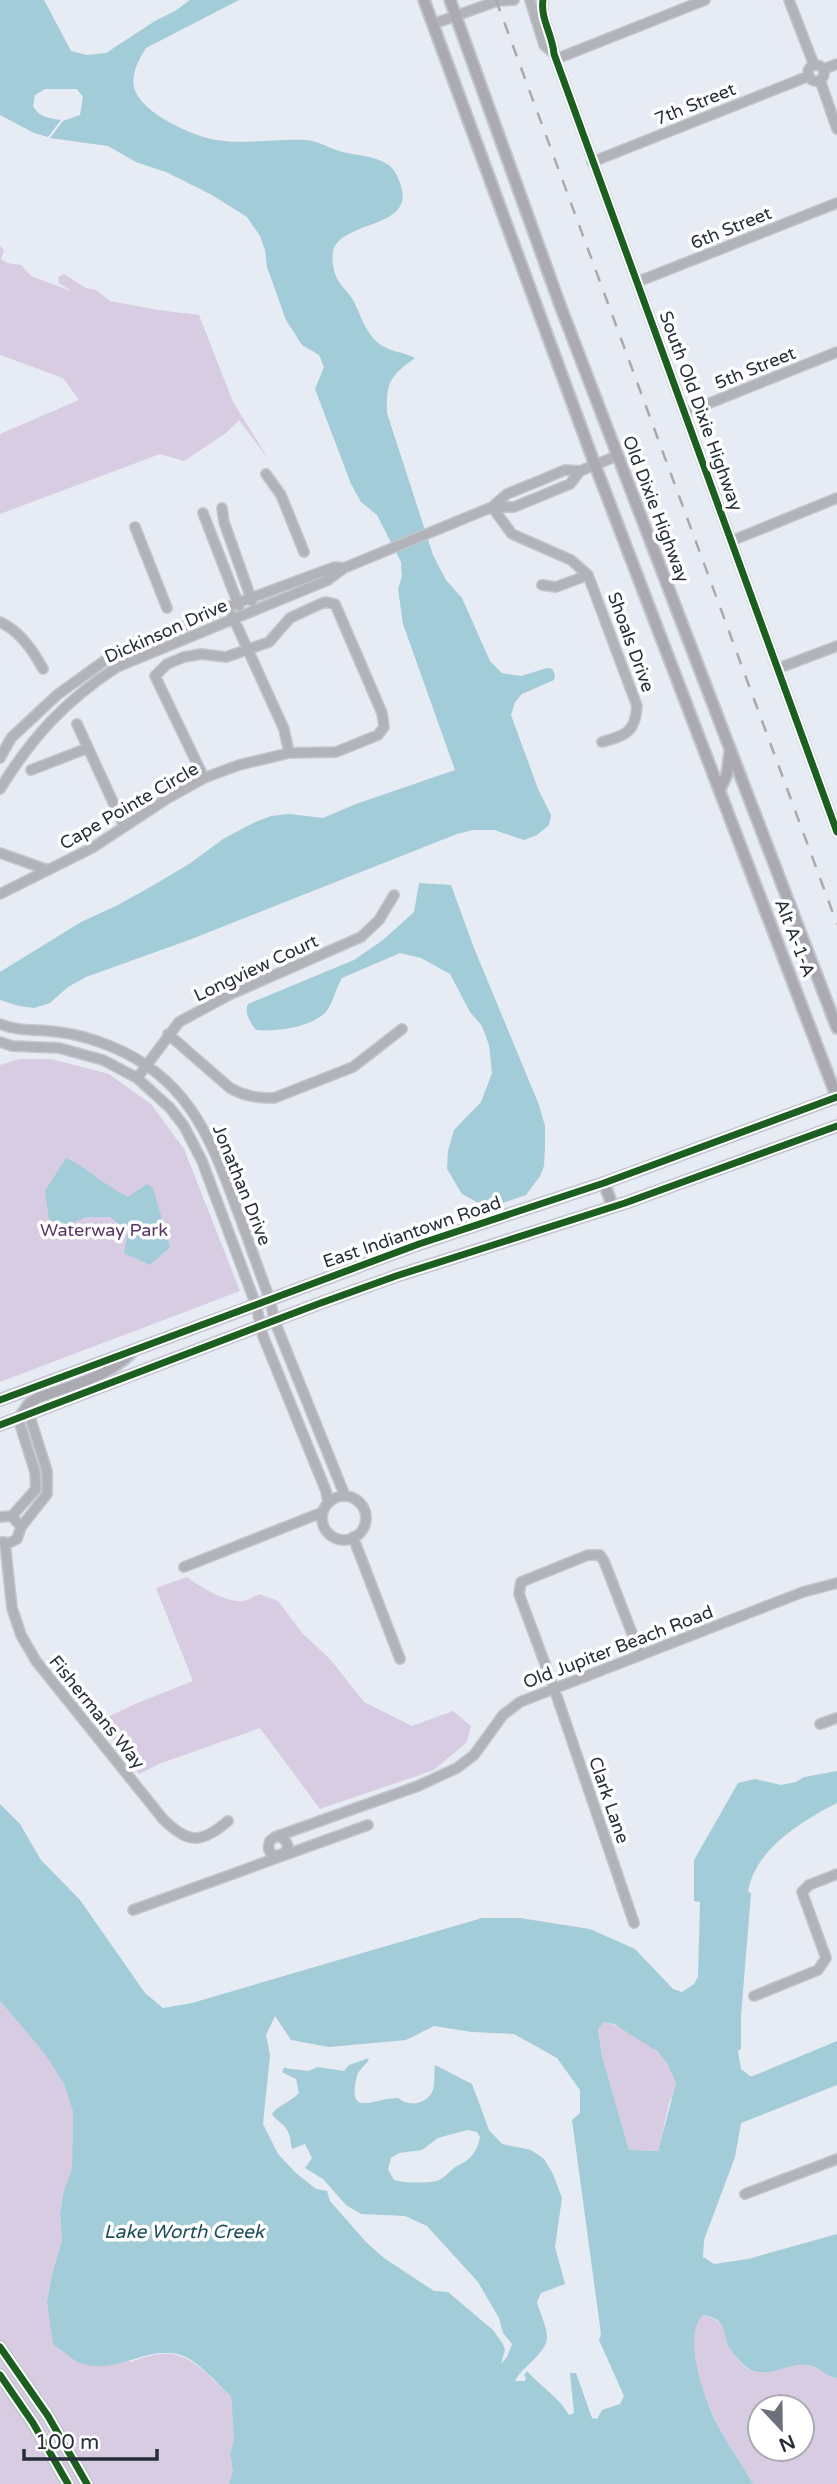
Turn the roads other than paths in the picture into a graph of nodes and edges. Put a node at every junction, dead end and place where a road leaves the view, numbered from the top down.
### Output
1 (424, 0) edge
2 (450, 0) edge
3 (502, 0) edge
4 (514, 0) edge
5 (530, 0) edge
6 (543, 0) edge
7 (705, 0) edge
8 (789, 0) edge
9 (456, 16) junction
10 (433, 24) junction
11 (555, 57) junction
12 (837, 64) edge
13 (814, 65) junction
14 (824, 69) junction
15 (809, 76) junction
16 (820, 80) junction
17 (837, 129) edge
18 (592, 162) junction
19 (837, 203) edge
20 (637, 282) junction
21 (837, 352) edge
22 (685, 413) junction
23 (617, 456) junction
24 (595, 465) junction
25 (580, 471) junction
26 (266, 474) dead end
27 (538, 481) junction
28 (542, 496) junction
29 (837, 498) edge
30 (492, 507) junction
31 (222, 508) dead end
32 (203, 513) dead end
33 (135, 527) dead end
34 (731, 541) junction
35 (304, 552) dead end
36 (344, 568) junction
37 (588, 575) junction
38 (542, 585) dead end
39 (251, 598) junction
40 (239, 603) junction
41 (229, 607) junction
42 (167, 608) dead end
43 (255, 609) junction
44 (238, 616) junction
45 (0, 622) edge
46 (837, 646) edge
47 (248, 650) junction
48 (779, 668) junction
49 (43, 669) dead end
50 (77, 724) dead end
51 (602, 742) dead end
52 (88, 748) junction
53 (730, 748) junction
54 (289, 753) junction
55 (0, 758) edge
56 (31, 770) dead end
57 (204, 779) junction
58 (0, 789) edge
59 (720, 789) junction
60 (837, 795) edge
61 (825, 799) junction
62 (124, 826) junction
63 (837, 832) edge
64 (0, 853) edge
65 (48, 870) junction
66 (0, 894) edge
67 (394, 895) dead end
68 (0, 1024) edge
69 (837, 1028) edge
70 (402, 1029) dead end
71 (168, 1034) junction
72 (0, 1041) edge
73 (146, 1064) junction
74 (137, 1078) junction
75 (837, 1097) edge
76 (837, 1126) edge
77 (604, 1183) junction
78 (612, 1207) junction
79 (270, 1300) junction
80 (256, 1305) junction
81 (275, 1322) junction
82 (261, 1328) junction
83 (135, 1349) junction
84 (0, 1400) edge
85 (24, 1416) junction
86 (0, 1425) edge
87 (345, 1496) junction
88 (328, 1503) junction
89 (323, 1512) junction
90 (12, 1516) junction
91 (0, 1517) edge
92 (21, 1527) junction
93 (353, 1537) junction
94 (2, 1543) edge
95 (184, 1567) dead end
96 (837, 1583) edge
97 (640, 1654) junction
98 (400, 1659) dead end
99 (554, 1688) junction
100 (837, 1718) edge
101 (820, 1724) dead end
102 (228, 1821) dead end
103 (368, 1825) dead end
104 (279, 1836) junction
105 (282, 1856) junction
106 (837, 1874) edge
107 (133, 1910) dead end
108 (634, 1923) dead end
109 (754, 1996) dead end
110 (837, 2159) edge
111 (745, 2194) dead end
112 (0, 2347) edge
113 (0, 2375) edge
114 (68, 2484) edge
115 (88, 2484) edge

1 - 10 main road
2 - 9 main road, Old Dixie Highway
3 - 4 street
3 - 9 street
5 - 11 street, South Old Dixie Highway
6 - 11 street, South Old Dixie Highway
7 - 11 street
8 - 13 street
9 - 10 street
9 - 23 main road, Old Dixie Highway
10 - 24 main road
11 - 18 street, South Old Dixie Highway
12 - 14 street
13 - 14 street
13 - 15 street
14 - 16 street
15 - 16 street
15 - 18 street, 7th Street
16 - 17 street
18 - 20 street, South Old Dixie Highway
19 - 20 street, 6th Street
20 - 22 street, South Old Dixie Highway
21 - 22 street, 5th Street
22 - 34 street, South Old Dixie Highway
23 - 24 street, Dickinson Drive
23 - 53 main road, Old Dixie Highway
24 - 25 street, Dickinson Drive
24 - 59 main road
25 - 27 street, Dickinson Drive
25 - 28 street, Dickinson Drive
26 - 35 street
27 - 28 street
27 - 30 street, Dickinson Drive
28 - 30 street, Dickinson Drive
29 - 34 street
30 - 36 street, Dickinson Drive
30 - 37 street, Shoals Drive
31 - 39 street
32 - 40 street
33 - 42 street
34 - 48 street, South Old Dixie Highway
36 - 39 street, Dickinson Drive
36 - 43 street, Dickinson Drive
37 - 38 street, Shoals Drive
37 - 51 street, Shoals Drive
39 - 40 street, Dickinson Drive
39 - 43 street
40 - 41 street, Dickinson Drive
40 - 44 street
41 - 44 street
41 - 55 street, Dickinson Drive
43 - 44 street, Dickinson Drive
44 - 47 street
44 - 58 street, Dickinson Drive
45 - 49 street
46 - 48 street
47 - 54 street
47 - 54 street, Cape Pointe Circle
47 - 57 street, Cape Pointe Circle
48 - 61 street, South Old Dixie Highway
50 - 52 street
52 - 56 street
52 - 62 street
53 - 59 main road
53 - 69 main road, Old Dixie Highway
54 - 57 street, Cape Pointe Circle
57 - 62 street, Cape Pointe Circle
59 - 75 main road, Alt A-1-A
60 - 61 street
61 - 63 street, South Old Dixie Highway
62 - 65 street, Cape Pointe Circle
64 - 65 street, Cape Pointe Circle
65 - 66 street, Cape Pointe Circle
67 - 71 street, Longview Court
68 - 73 street, Jonathan Drive
70 - 71 street
71 - 73 street, Longview Court
72 - 74 street, Jonathan Drive
73 - 74 street, Longview Court
73 - 79 street, Jonathan Drive
74 - 80 street, Jonathan Drive
75 - 77 main road, East Indiantown Road
76 - 78 main road, East Indiantown Road
77 - 78 main road
77 - 79 main road, East Indiantown Road
78 - 81 main road, East Indiantown Road
79 - 80 main road, East Indiantown Road
79 - 81 street, Jonathan Drive
80 - 82 street, Jonathan Drive
80 - 83 main road, East Indiantown Road
81 - 82 main road, East Indiantown Road
81 - 87 street, Jonathan Drive
82 - 85 main road, East Indiantown Road
82 - 88 street, Jonathan Drive
83 - 84 main road, East Indiantown Road
83 - 85 main road
85 - 86 main road, East Indiantown Road
85 - 90 street
85 - 92 street, Fishermans Way
87 - 88 street
87 - 93 street
88 - 89 street
89 - 93 street
89 - 95 street
90 - 91 street
90 - 92 street
92 - 94 street, Fishermans Way
93 - 98 street
94 - 102 street, Fishermans Way
96 - 97 street, Old Jupiter Beach Road
97 - 99 street, Old Jupiter Beach Road
97 - 99 street, Clark Lane
99 - 104 street, Old Jupiter Beach Road
99 - 108 street, Clark Lane
100 - 101 street
103 - 105 street
104 - 105 street
104 - 105 street
105 - 107 street
106 - 109 street
110 - 111 street
112 - 115 main road
113 - 114 main road

